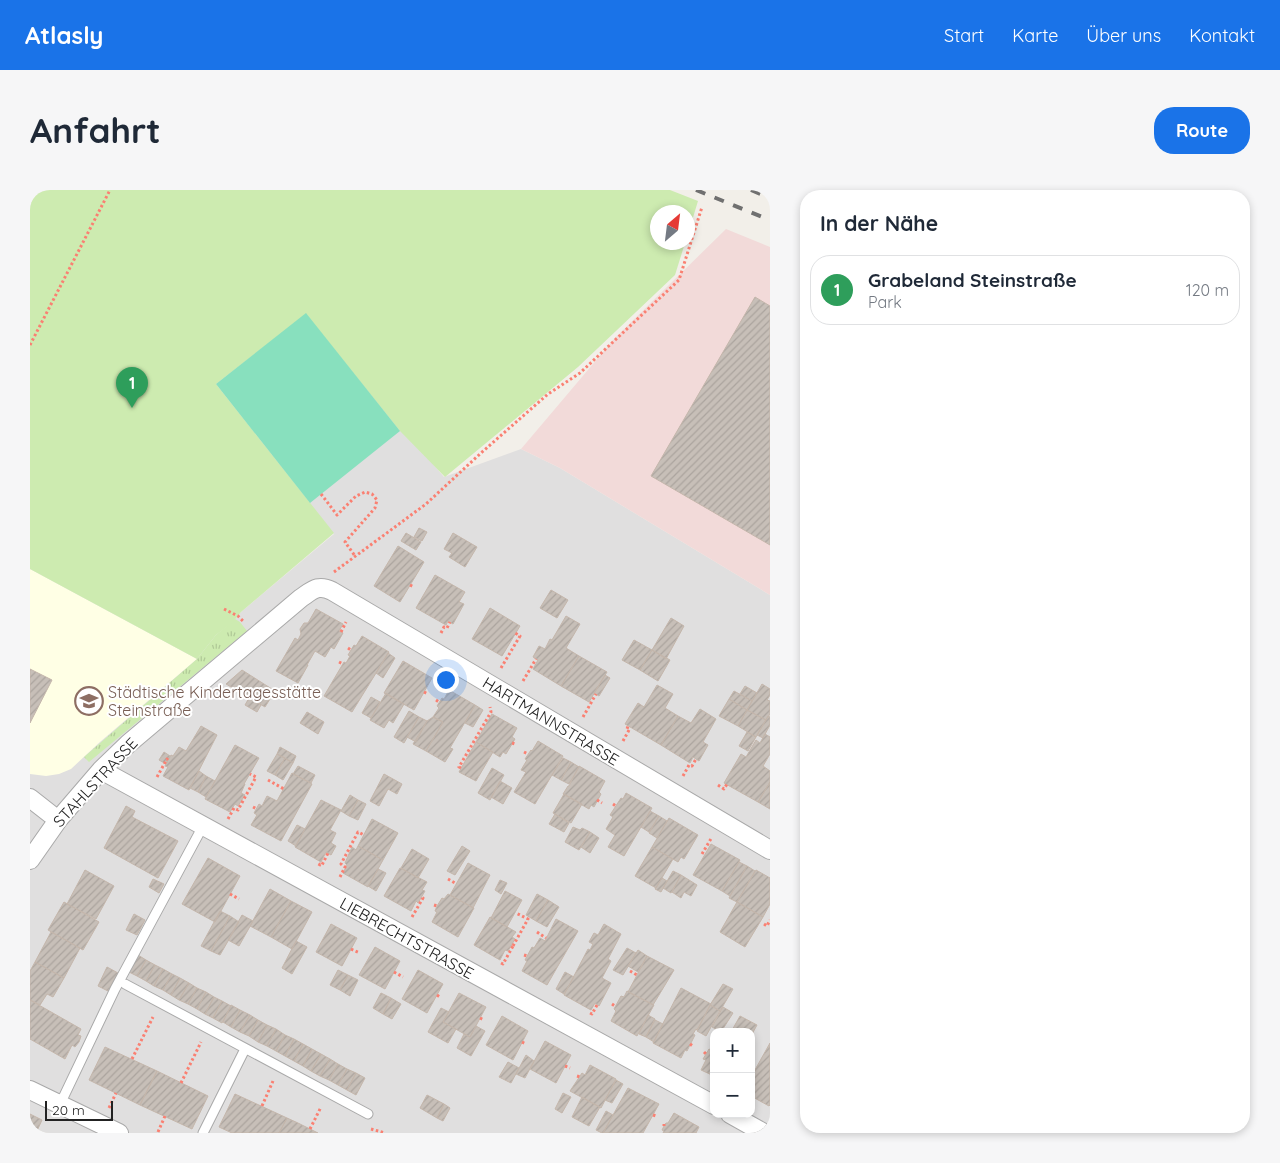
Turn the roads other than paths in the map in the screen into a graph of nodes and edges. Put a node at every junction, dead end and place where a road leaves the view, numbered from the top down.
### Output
1 (331, 583) joint
2 (101, 770) junction
3 (30, 798) edge
4 (58, 820) junction
5 (203, 826) junction
6 (770, 850) edge
7 (30, 860) edge
8 (125, 984) dead end
9 (246, 1048) junction
10 (30, 1090) edge
11 (58, 1104) junction
12 (710, 1104) edge
13 (368, 1114) dead end
14 (737, 1118) edge
15 (119, 1133) edge
16 (203, 1133) edge
17 (764, 1133) edge

1 - 2 street, STAHLSTRASSE
1 - 6 street, HARTMANNSTRASSE
2 - 4 street, STAHLSTRASSE
2 - 5 street, LIEBRECHTSTRASSE
3 - 4 street
4 - 7 street, STAHLSTRASSE
5 - 11 lane
5 - 12 street, LIEBRECHTSTRASSE
8 - 9 lane
9 - 13 lane
9 - 16 lane
10 - 11 street
11 - 15 street
14 - 17 street

